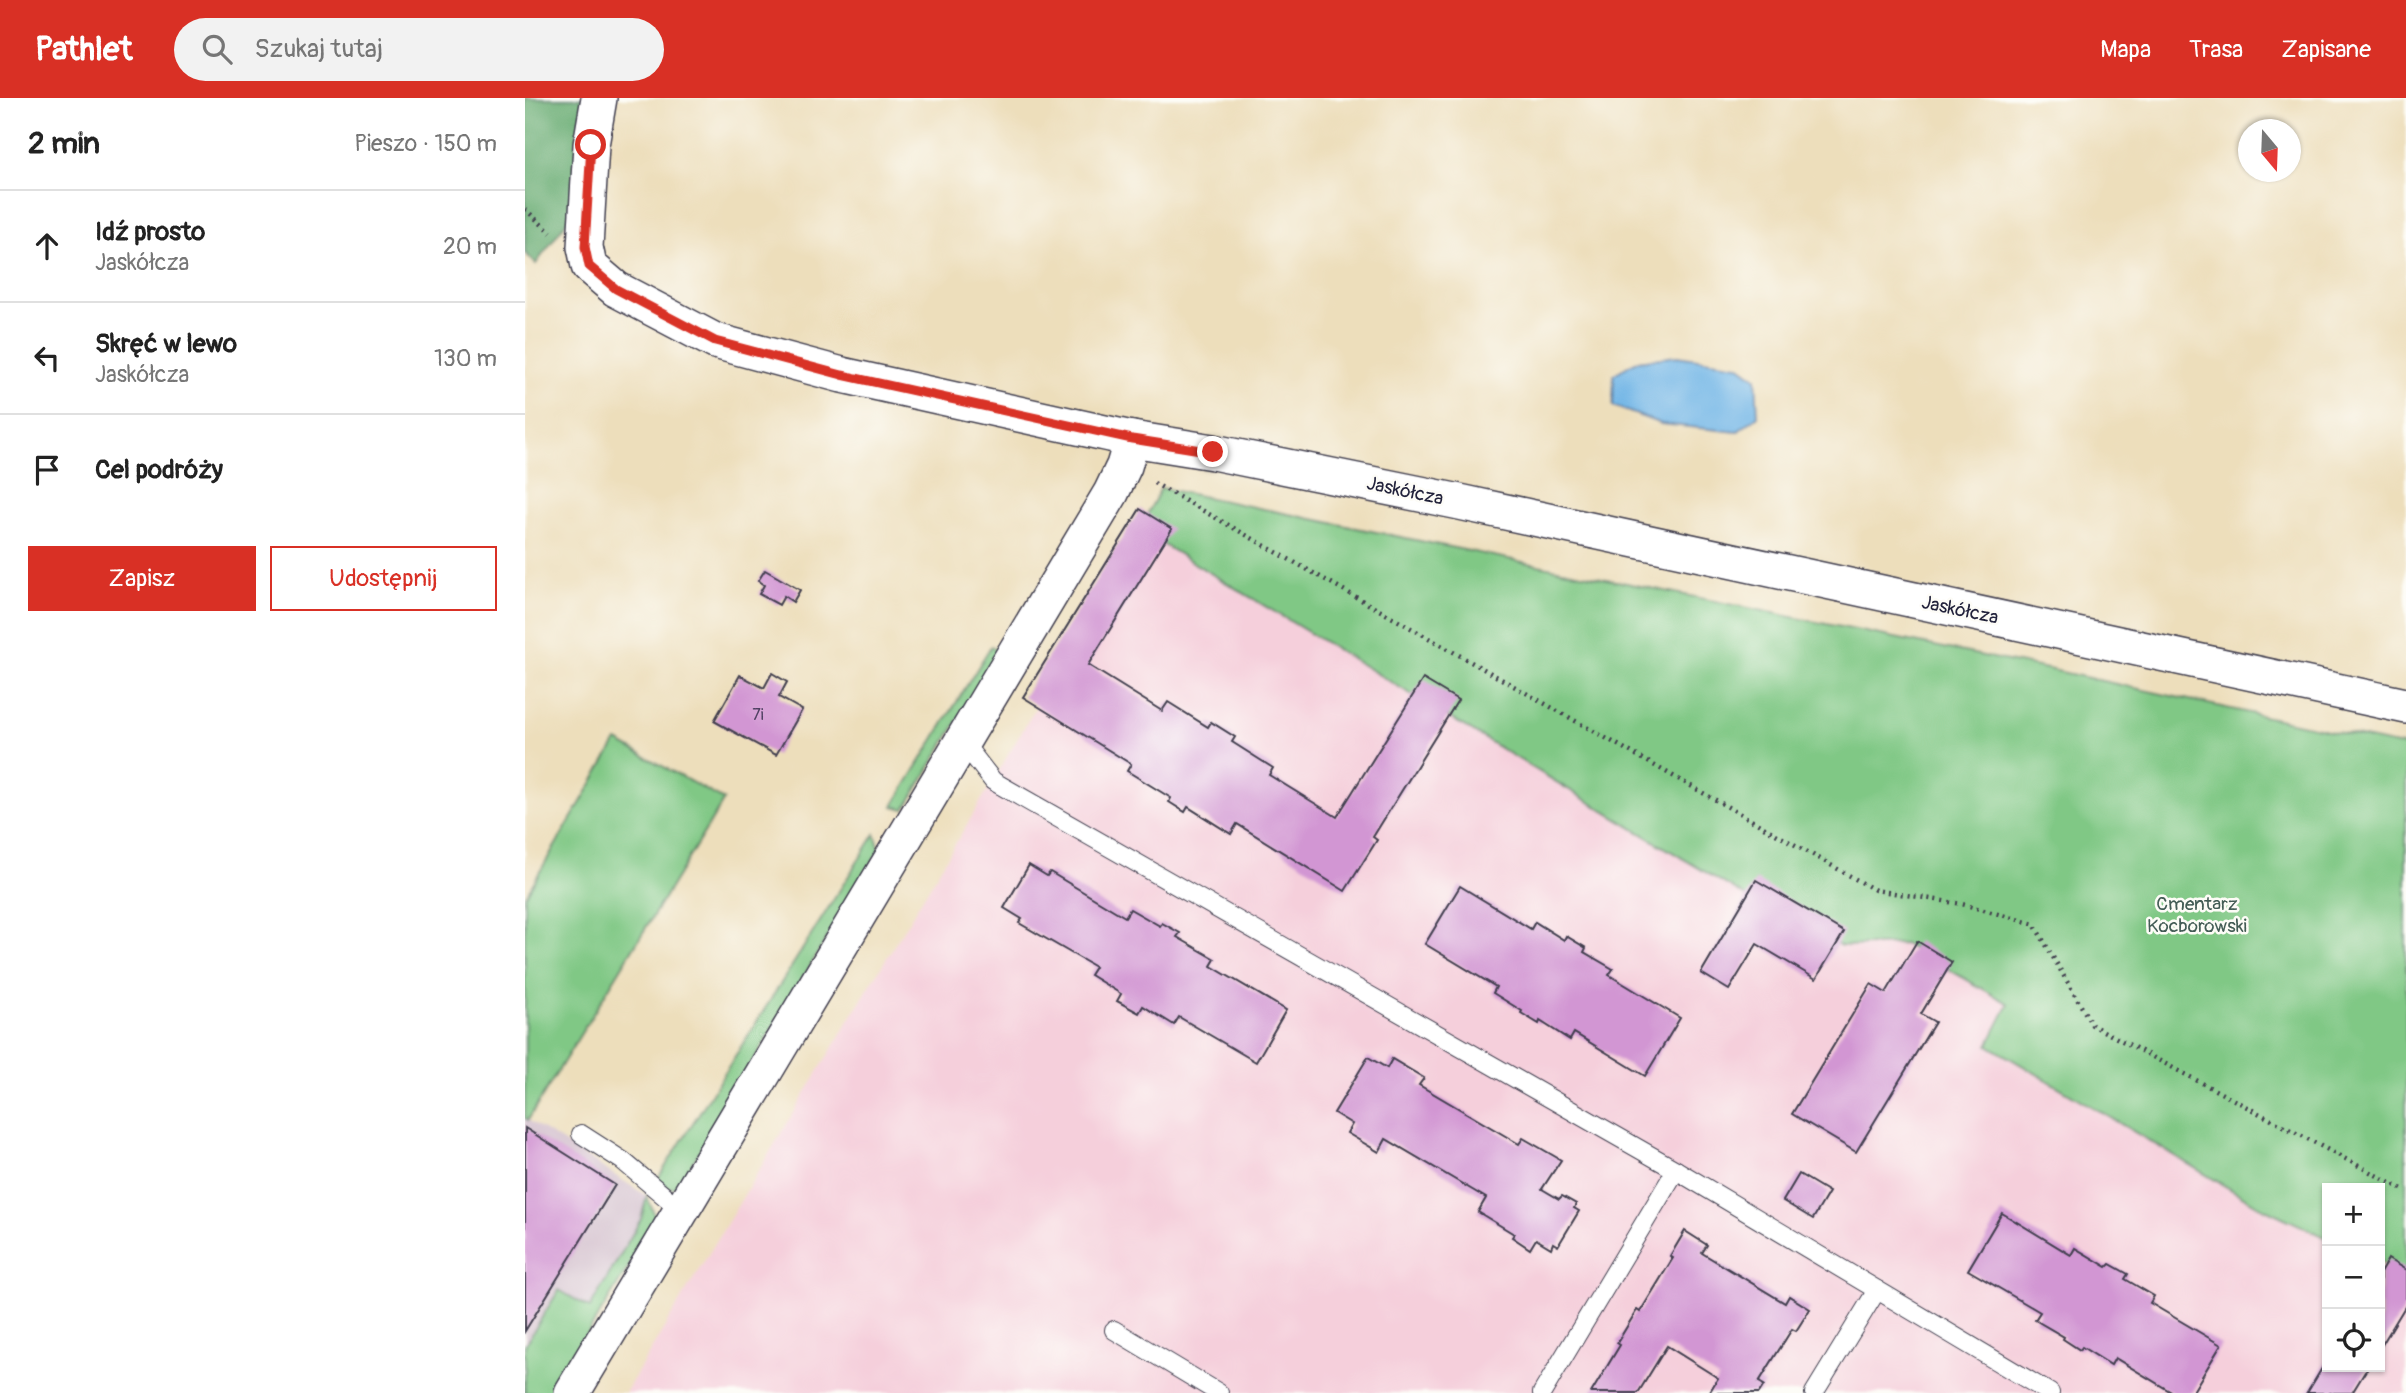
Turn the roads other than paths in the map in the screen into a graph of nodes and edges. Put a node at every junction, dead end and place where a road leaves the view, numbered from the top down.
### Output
1 (599, 98) edge
2 (1128, 452) junction
3 (2406, 706) edge
4 (962, 741) junction
5 (582, 1134) dead end
6 (1677, 1170) junction
7 (681, 1210) junction
8 (1877, 1290) junction
9 (1114, 1330) dead end
10 (572, 1393) edge
11 (1219, 1393) edge
12 (1542, 1393) edge
13 (1814, 1393) edge
14 (2050, 1393) edge

1 - 2 street, Jaskółcza
2 - 3 street, Jaskółcza
2 - 4 street
4 - 6 lane
4 - 7 street
5 - 7 lane
6 - 8 lane
6 - 12 lane
7 - 10 street
8 - 13 lane
8 - 14 lane
9 - 11 lane

